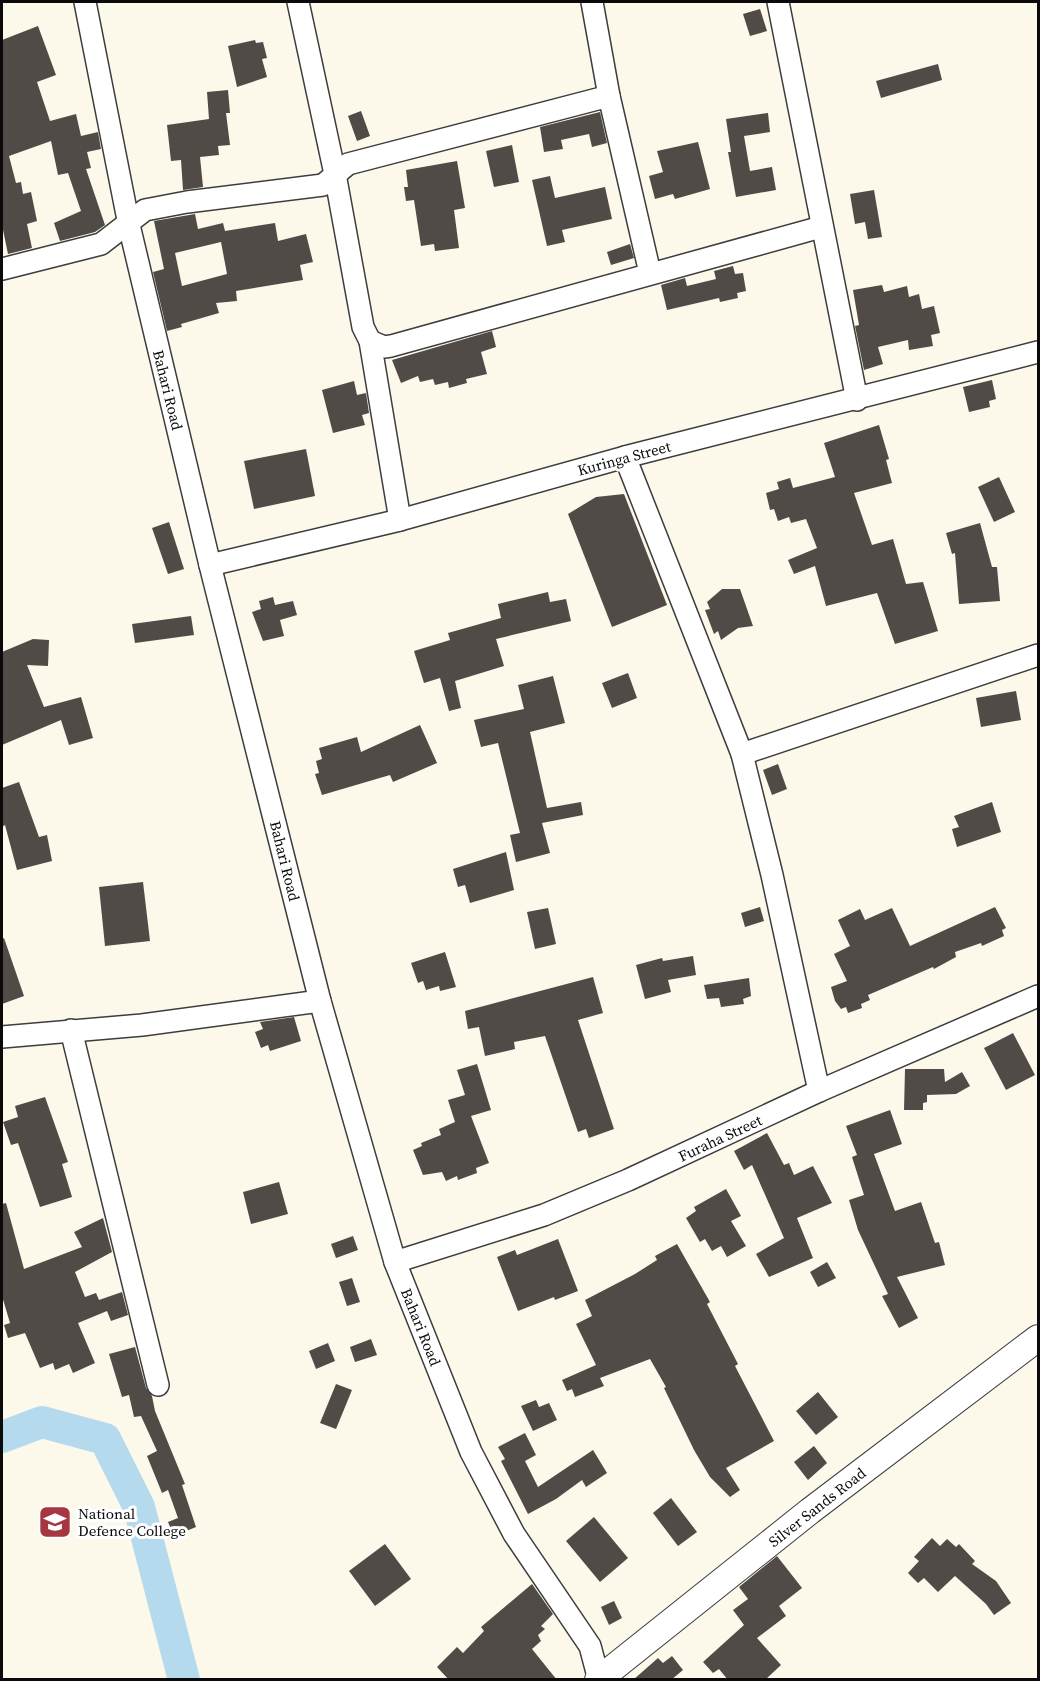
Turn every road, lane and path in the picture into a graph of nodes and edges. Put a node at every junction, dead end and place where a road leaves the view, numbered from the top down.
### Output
1 (85, 2) edge
2 (298, 2) edge
3 (592, 2) edge
4 (778, 2) edge
5 (609, 96) junction
6 (335, 174) junction
7 (129, 225) junction
8 (821, 227) junction
9 (2, 269) edge
10 (650, 273) junction
11 (370, 340) junction
12 (1038, 352) edge
13 (857, 400) junction
14 (625, 457) junction
15 (400, 520) junction
16 (210, 565) junction
17 (1038, 654) edge
18 (742, 754) junction
19 (1038, 996) edge
20 (320, 1001) junction
21 (70, 1030) junction
22 (2, 1037) edge
23 (819, 1091) junction
24 (395, 1262) junction
25 (1038, 1338) edge
26 (158, 1385) dead end
27 (599, 1679) edge

1 - 7 street, Bahari Road
2 - 6 street
3 - 5 street
4 - 8 street
5 - 6 street
5 - 10 street
6 - 7 street
6 - 11 street
7 - 9 street
7 - 16 street, Bahari Road
8 - 10 street
8 - 13 street
10 - 11 street
11 - 15 street
12 - 13 street, Kuringa Street
13 - 14 street, Kuringa Street
14 - 15 street, Kuringa Street
14 - 18 street
15 - 16 street, Kuringa Street
16 - 20 street, Bahari Road
17 - 18 street
18 - 23 street
19 - 23 street, Furaha Street
20 - 21 street
20 - 24 street, Bahari Road
21 - 22 street
21 - 26 street
23 - 24 street, Furaha Street
24 - 27 street, Bahari Road
25 - 27 street, Silver Sands Road

